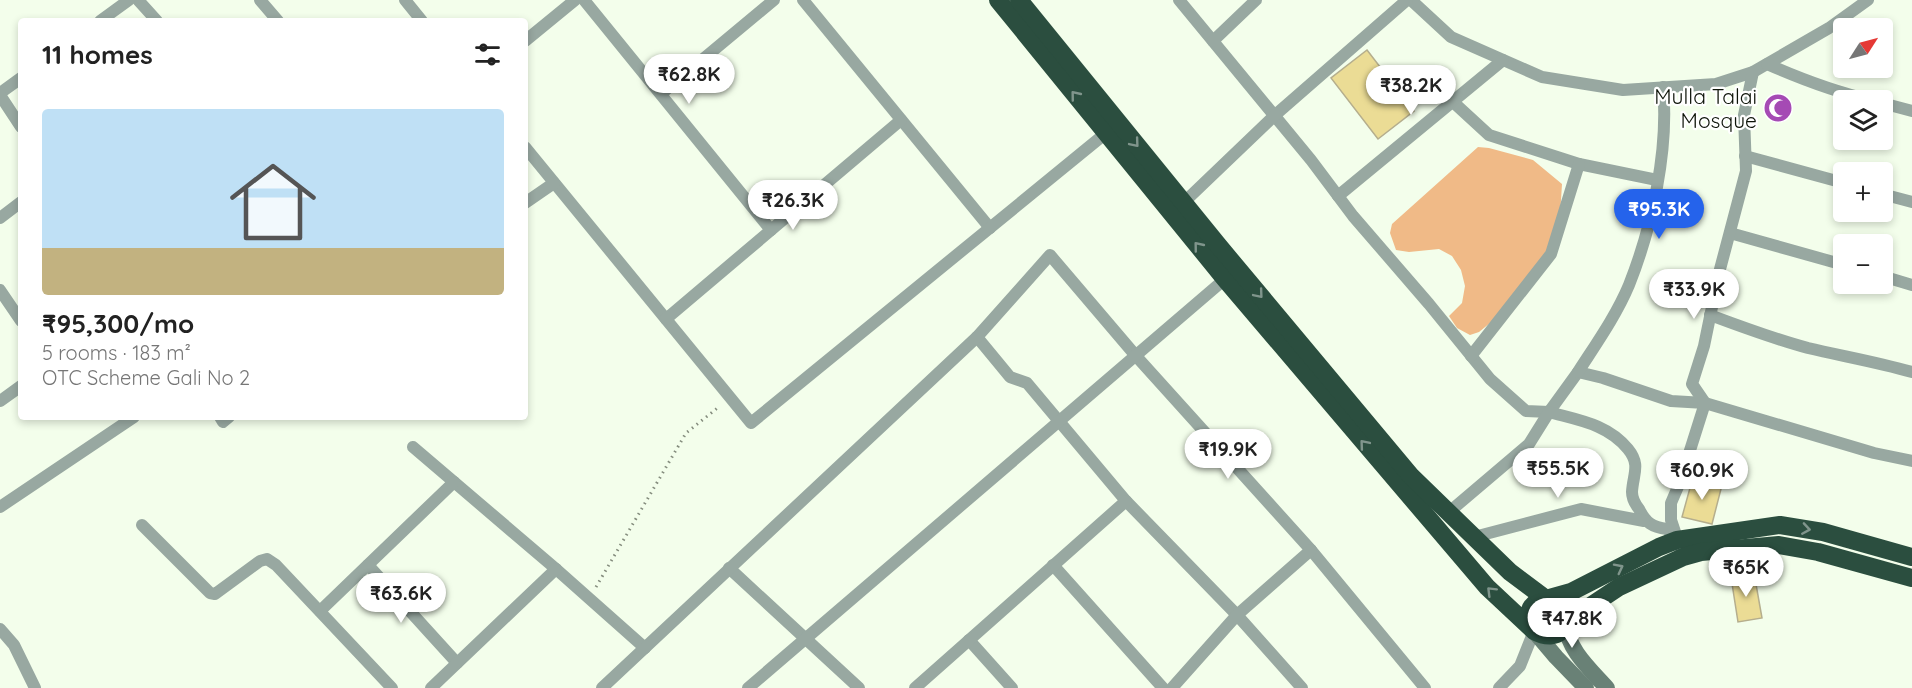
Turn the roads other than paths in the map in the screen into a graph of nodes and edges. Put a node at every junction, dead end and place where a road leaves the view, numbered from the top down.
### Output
1 (129, 0) edge
2 (138, 0) edge
3 (260, 0) edge
4 (405, 0) edge
5 (575, 0) edge
6 (584, 0) edge
7 (774, 0) edge
8 (803, 0) edge
9 (998, 0) edge
10 (1019, 0) edge
11 (1179, 0) edge
12 (1256, 0) edge
13 (1409, 0) edge
14 (1868, 0) edge
15 (104, 18) edge
16 (154, 18) edge
17 (275, 18) edge
18 (420, 18) edge
19 (528, 39) edge
20 (1213, 41) junction
21 (1503, 60) junction
22 (1767, 64) junction
23 (1753, 72) junction
24 (18, 80) edge
25 (1663, 87) junction
26 (1837, 90) edge
27 (0, 94) edge
28 (661, 94) junction
29 (1452, 101) junction
30 (1893, 106) edge
31 (1912, 111) edge
32 (1274, 117) junction
33 (901, 120) junction
34 (18, 122) edge
35 (1106, 133) junction
36 (528, 151) edge
37 (1745, 156) junction
38 (1579, 164) junction
39 (1657, 180) junction
40 (1833, 180) edge
41 (554, 183) junction
42 (1338, 196) junction
43 (1893, 197) edge
44 (528, 201) edge
45 (1912, 202) edge
46 (18, 204) edge
47 (1178, 208) junction
48 (0, 218) edge
49 (990, 228) junction
50 (771, 230) junction
51 (1730, 233) junction
52 (1833, 262) edge
53 (1225, 279) junction
54 (1893, 279) edge
55 (1912, 285) edge
56 (0, 290) edge
57 (1710, 315) junction
58 (18, 317) edge
59 (666, 319) junction
60 (977, 337) junction
61 (1136, 356) junction
62 (1472, 356) junction
63 (1578, 372) junction
64 (1912, 372) edge
65 (18, 388) edge
66 (0, 401) edge
67 (1705, 403) junction
68 (1549, 412) junction
69 (130, 420) edge
70 (1059, 421) junction
71 (413, 447) dead end
72 (1912, 461) edge
73 (454, 482) junction
74 (1126, 501) junction
75 (0, 507) edge
76 (1449, 512) junction
77 (1644, 521) junction
78 (142, 525) dead end
79 (1473, 537) junction
80 (1680, 549) junction
81 (1311, 550) junction
82 (1912, 557) edge
83 (368, 565) junction
84 (1053, 565) junction
85 (729, 568) junction
86 (556, 569) junction
87 (1912, 578) edge
88 (1546, 599) junction
89 (320, 611) junction
90 (1237, 615) junction
91 (1565, 623) junction
92 (0, 629) edge
93 (1534, 631) junction
94 (804, 638) junction
95 (969, 640) junction
96 (645, 648) junction
97 (457, 663) junction
98 (35, 688) edge
99 (392, 688) edge
100 (430, 688) edge
101 (602, 688) edge
102 (748, 688) edge
103 (859, 688) edge
104 (915, 688) edge
105 (1012, 688) edge
106 (1163, 688) edge
107 (1172, 688) edge
108 (1302, 688) edge
109 (1425, 688) edge
110 (1498, 688) edge
111 (1586, 688) edge
112 (1607, 688) edge

1 - 15 street
2 - 16 street
3 - 17 street
4 - 18 street
5 - 19 street
6 - 28 street
7 - 28 street
8 - 33 street
35 -> 9 highway
10 -> 47 highway
11 - 20 street
12 - 20 street
13 - 21 street
13 - 32 street
14 - 22 street
20 - 32 street
21 - 25 street
21 - 29 street
22 - 23 street
22 - 26 street
23 - 25 street
23 - 37 street
24 - 27 street
25 - 39 street
27 - 34 street
28 - 50 street
29 - 38 street
29 - 42 street
30 - 31 street
32 - 42 street
32 - 47 street
33 - 49 street
33 - 50 street
35 - 47 highway
35 - 49 street
36 - 41 street
37 - 40 street
37 - 51 street
38 - 39 street
38 - 62 street
39 - 63 street
41 - 44 street
41 - 59 street
42 - 62 street
43 - 45 street
46 - 48 street
53 -> 47 highway
47 -> 76 highway
49 - 59 street
50 - 59 street
51 - 52 street
51 - 57 street
53 - 61 street
93 -> 53 highway
54 - 55 street
56 - 58 street
57 - 64 street
57 - 67 street
60 - 61 street
60 - 70 street
60 - 85 street
61 - 70 street
61 - 81 street
62 - 68 street
63 - 67 street
63 - 68 street
65 - 66 street
67 - 72 street
67 - 80 street
68 - 76 street
68 - 77 street
69 - 75 street
70 - 74 street
70 - 94 street
71 - 73 street
73 - 83 street
73 - 86 street
74 - 84 street
74 - 90 street
76 - 79 highway
77 - 79 street
77 - 80 street
78 - 89 street
79 - 88 highway
80 -> 82 highway
80 - 87 highway
88 -> 80 highway
80 - 91 highway
81 - 90 street
81 - 109 street
83 - 89 street
83 - 97 street
84 - 95 street
84 - 106 street
85 - 94 street
85 - 96 street
86 - 96 street
86 - 97 street
88 - 91 highway
88 - 93 highway
89 - 99 street
90 - 107 street
90 - 108 street
91 - 93 highway
91 - 112 street
92 - 98 street
93 - 110 street
93 - 111 street
94 - 102 street
94 - 103 street
95 - 104 street
95 - 105 street
96 - 101 street
97 - 100 street

